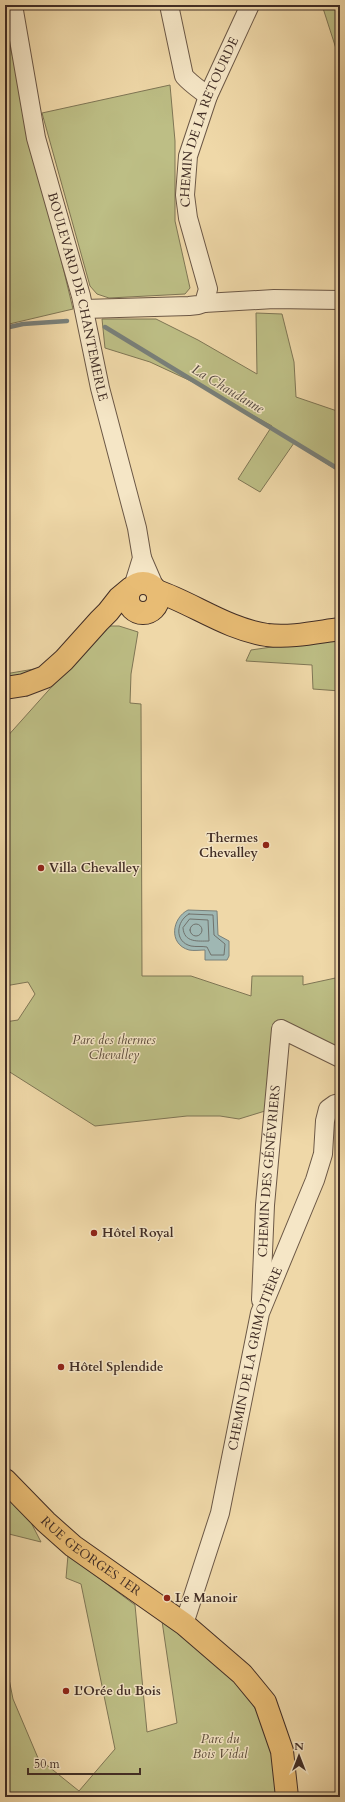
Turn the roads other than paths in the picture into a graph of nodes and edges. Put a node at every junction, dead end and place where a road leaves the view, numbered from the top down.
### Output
1 (13, 5) edge
2 (169, 5) edge
3 (250, 5) edge
4 (205, 90) junction
5 (202, 294) junction
6 (340, 300) edge
7 (84, 309) junction
8 (142, 558) junction
9 (132, 594) junction
10 (156, 595) junction
11 (340, 629) edge
12 (5, 688) edge
13 (340, 1058) edge
14 (340, 1104) edge
15 (260, 1313) junction
16 (5, 1480) edge
17 (184, 1624) junction
18 (286, 1797) edge

1 - 7 street, BOULEVARD DE CHANTEMERLE
2 - 4 street
3 - 4 street, CHEMIN DE LA RETOURDE
4 - 5 street, CHEMIN DE LA RETOURDE
5 - 6 street
5 - 7 street
7 - 8 street, BOULEVARD DE CHANTEMERLE
8 - 9 street, BOULEVARD DE CHANTEMERLE
8 - 10 street
9 - 10 main road
9 - 12 main road
10 - 11 main road
13 - 15 street, CHEMIN DES GÉNÉVRIERS
14 - 15 street, CHEMIN DE LA GRIMOTIÈRE
15 - 17 street, CHEMIN DE LA GRIMOTIÈRE
16 - 17 main road, RUE GEORGES 1ER
17 - 18 main road, RUE GEORGES 1ER

